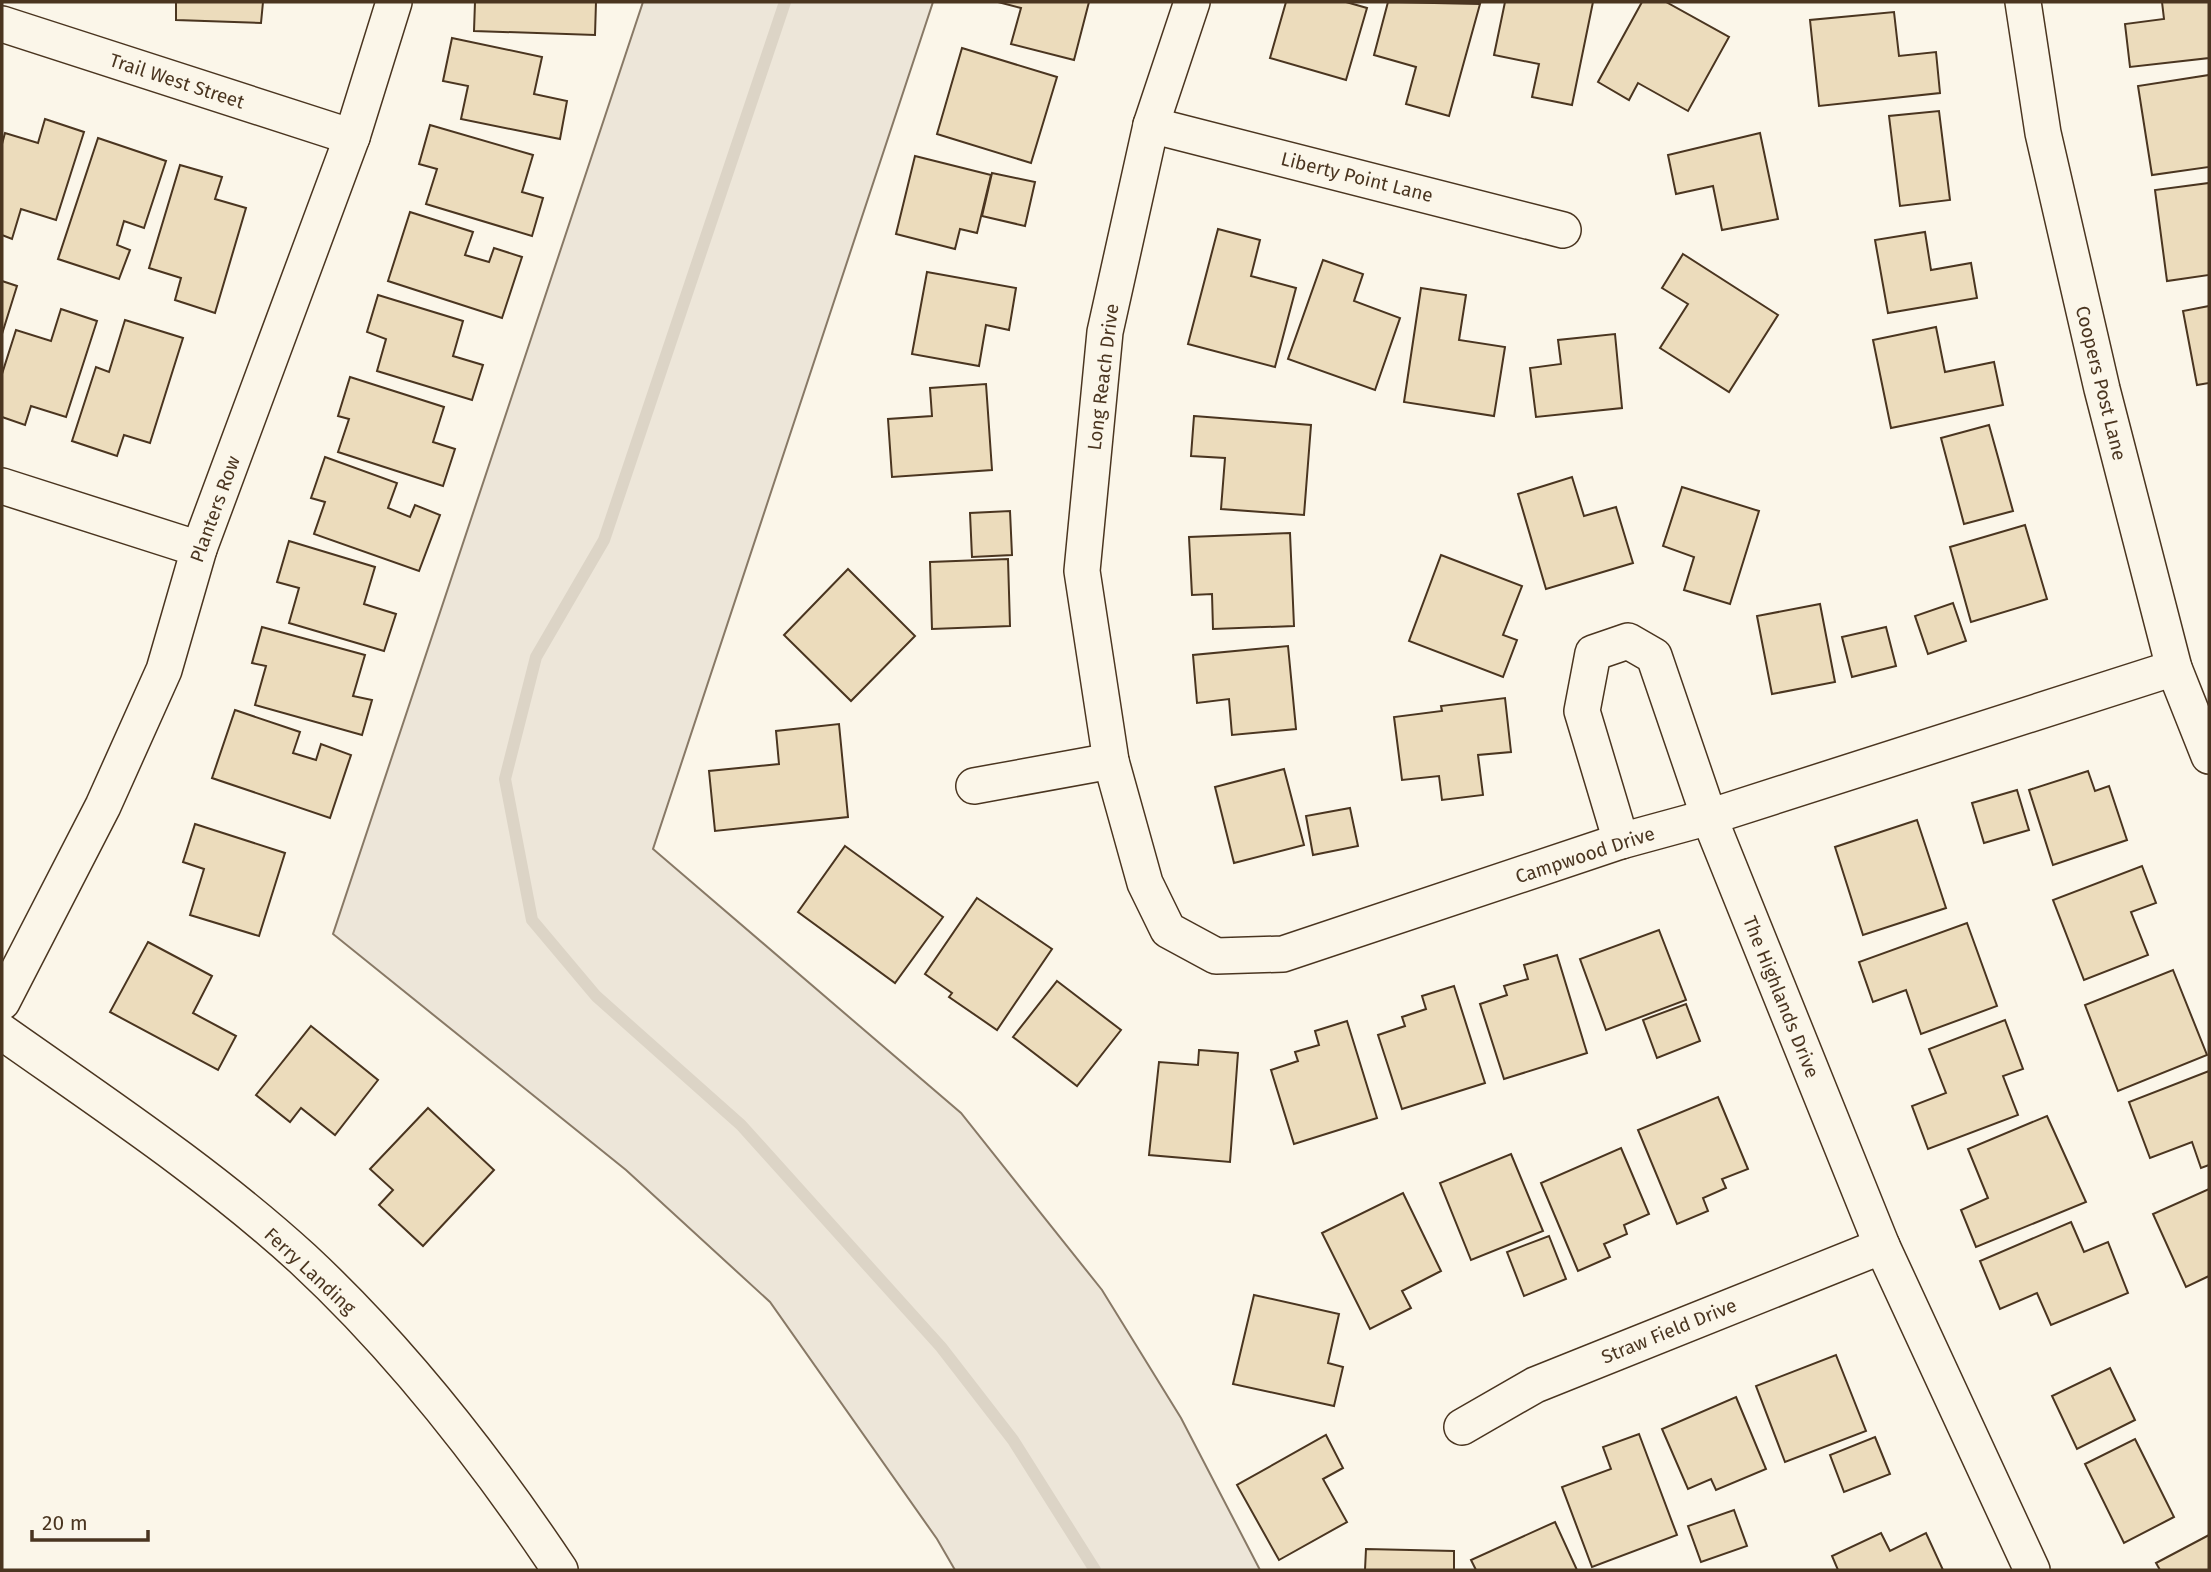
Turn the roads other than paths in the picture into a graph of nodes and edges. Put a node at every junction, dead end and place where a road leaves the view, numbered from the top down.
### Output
1 (394, 2) edge
2 (1192, 2) edge
3 (2023, 2) edge
4 (2, 24) edge
5 (1151, 125) junction
6 (352, 138) junction
7 (1563, 229) dead end
8 (2, 486) edge
9 (200, 549) junction
10 (2174, 668) junction
11 (2209, 756) edge
12 (1111, 761) junction
13 (974, 786) dead end
14 (1709, 817) junction
15 (1621, 841) junction
16 (2, 1002) edge
17 (2, 1032) edge
18 (1882, 1246) junction
19 (1462, 1427) dead end
20 (560, 1570) edge
21 (2032, 1570) edge

1 - 6 street, Planters Row
2 - 5 street, Long Reach Drive
3 - 10 street, Coopers Post Lane
4 - 6 street, Trail West Street
5 - 7 street, Liberty Point Lane
5 - 12 street, Long Reach Drive
6 - 9 street, Planters Row
8 - 9 street
9 - 16 street, Planters Row
10 - 11 street, Coopers Post Lane
10 - 14 street, Campwood Drive
12 - 13 street
12 - 15 street, Campwood Drive
14 - 15 street, Campwood Drive
14 - 15 street, The Highlands Drive
14 - 18 street, The Highlands Drive
17 - 20 street, Ferry Landing
18 - 19 street, Straw Field Drive
18 - 21 street, The Highlands Drive

